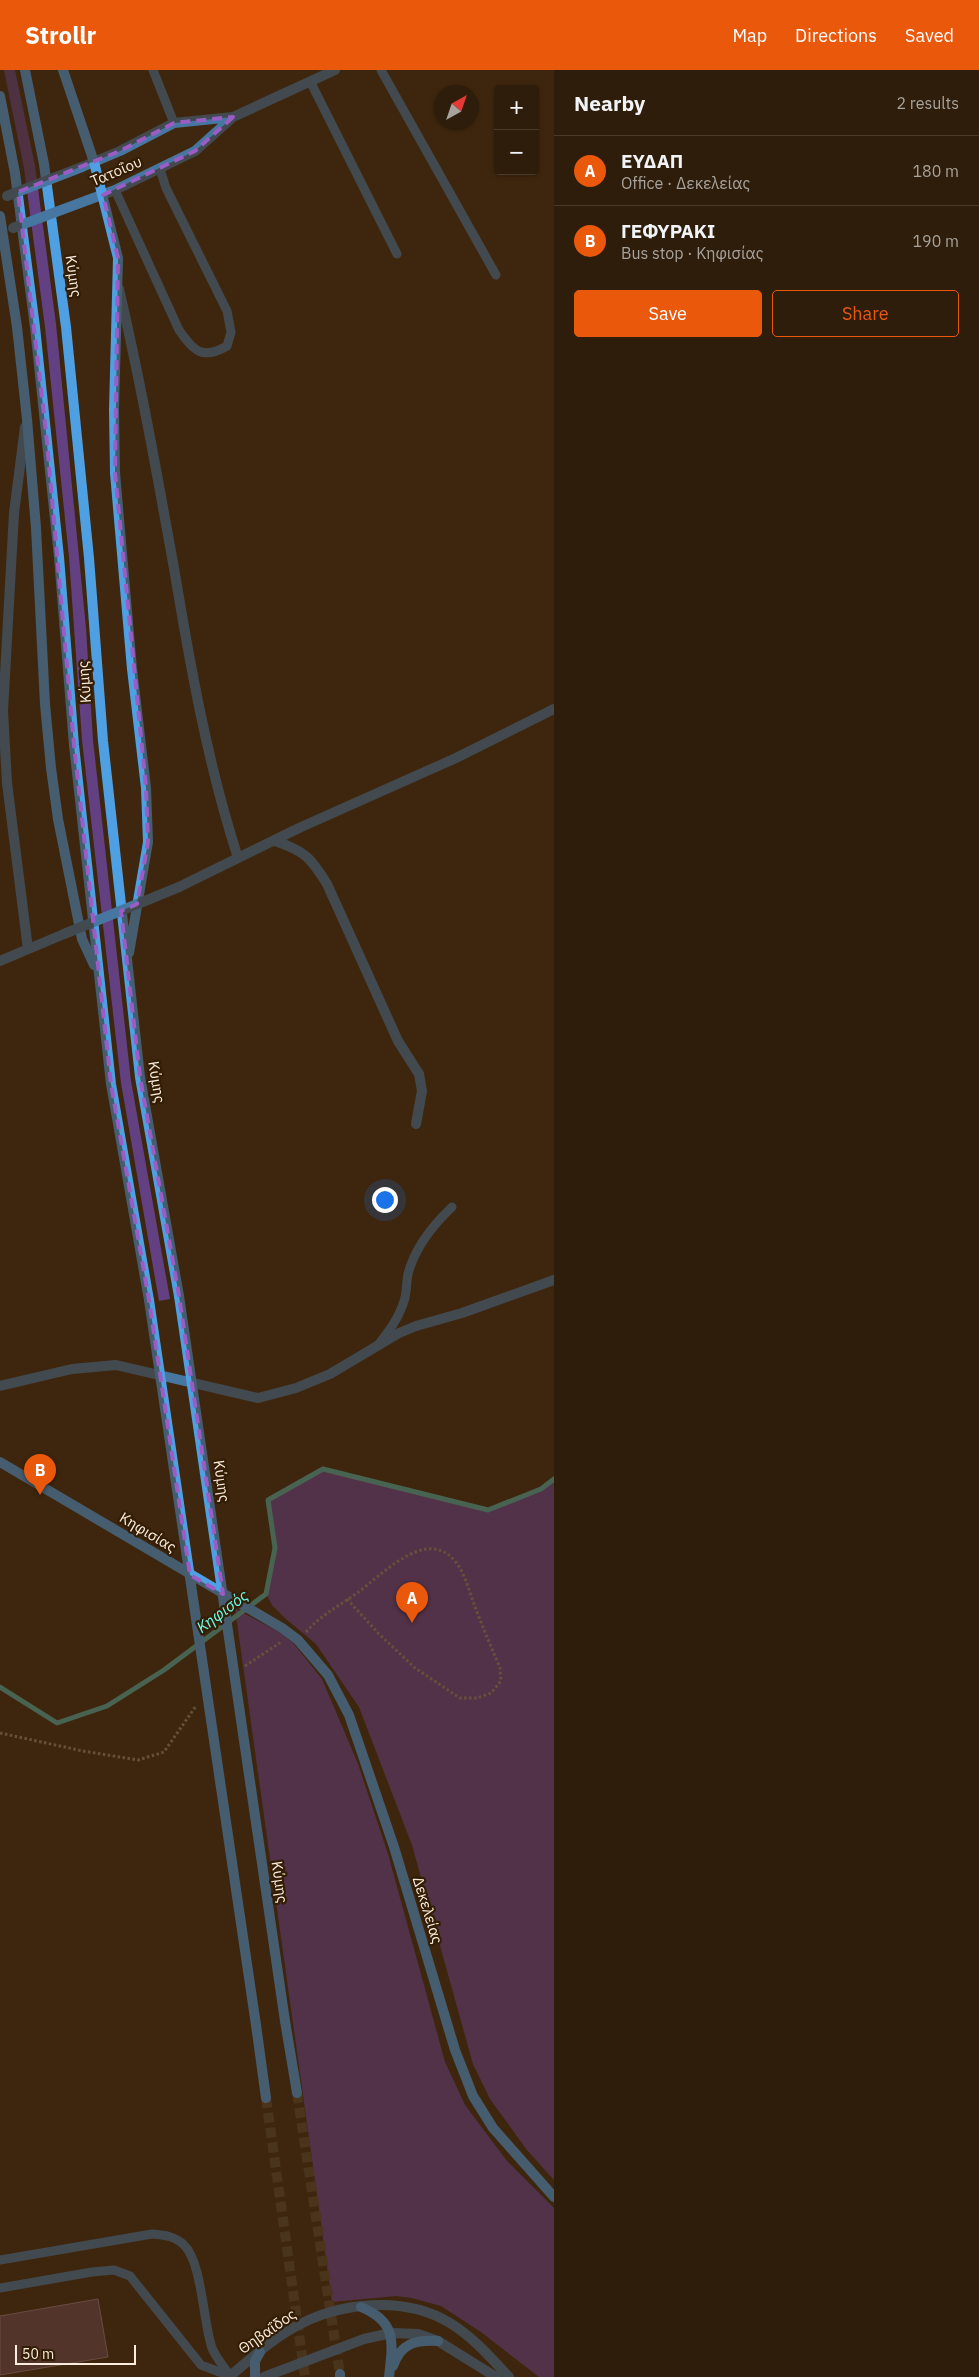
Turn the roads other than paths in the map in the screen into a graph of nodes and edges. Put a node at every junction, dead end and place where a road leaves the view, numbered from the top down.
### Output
1 (25, 70) edge
2 (63, 70) edge
3 (153, 70) edge
4 (335, 70) edge
5 (381, 70) edge
6 (310, 82) junction
7 (0, 96) edge
8 (233, 118) junction
9 (174, 123) junction
10 (94, 162) junction
11 (160, 169) junction
12 (115, 190) junction
13 (103, 195) junction
14 (4, 197) edge
15 (0, 216) edge
16 (5, 230) edge
17 (397, 254) dead end
18 (496, 275) dead end
19 (119, 288) junction
20 (27, 419) junction
21 (554, 710) edge
22 (275, 841) junction
23 (238, 858) junction
24 (28, 949) junction
25 (0, 961) edge
26 (127, 966) junction
27 (98, 973) junction
28 (416, 1124) dead end
29 (452, 1207) dead end
30 (554, 1280) edge
31 (378, 1345) junction
32 (0, 1386) edge
33 (0, 1462) edge
34 (282, 1628) joint
35 (297, 2093) tunnel mouth
36 (266, 2098) tunnel mouth
37 (554, 2197) edge
38 (0, 2260) edge
39 (0, 2288) edge
40 (361, 2307) junction
41 (391, 2333) junction
42 (438, 2341) junction
43 (260, 2352) junction
44 (390, 2376) edge
45 (230, 2377) edge
46 (255, 2377) edge
47 (264, 2377) edge
48 (496, 2377) edge
49 (509, 2377) edge

1 - 26 main road, Κύμης
2 - 10 main road
3 - 9 lane
4 - 6 street, Τατοΐου
5 - 18 lane
6 - 8 street, Τατοΐου
6 - 17 lane
7 - 27 main road, Κύμης
8 - 9 street, Τατοΐου
8 - 11 street, Τατοΐου
9 - 10 street, Τατοΐου
10 - 13 main road
10 - 14 street, Τατοΐου, bridge
11 - 12 street, Τατοΐου
11 - 12 lane
12 - 13 street, Τατοΐου
13 - 16 street, Τατοΐου, bridge
13 - 19 main road
15 - 16 main road
16 - 20 main road
19 - 23 street
19 - 26 main road
20 - 24 street
20 - 27 main road
21 - 22 street
22 - 23 street
22 - 28 street
23 - 24 street, bridge
24 - 25 street
26 - 35 main road, Κύμης, bridge
27 - 36 main road, Κύμης, bridge
29 - 31 lane
30 - 31 street
31 - 32 street
33 - 34 main road, Κηφισίας
34 - 37 main road, Δεκελείας
38 - 45 lane
39 - 45 lane
40 - 41 main road
40 - 43 street, Θηβαΐδος
40 - 49 street, Θηβαΐδος
41 - 42 street
41 - 44 main road
41 - 47 street
42 - 44 main road
42 - 48 street
43 - 45 street, Θηβαΐδος
43 - 46 main road

